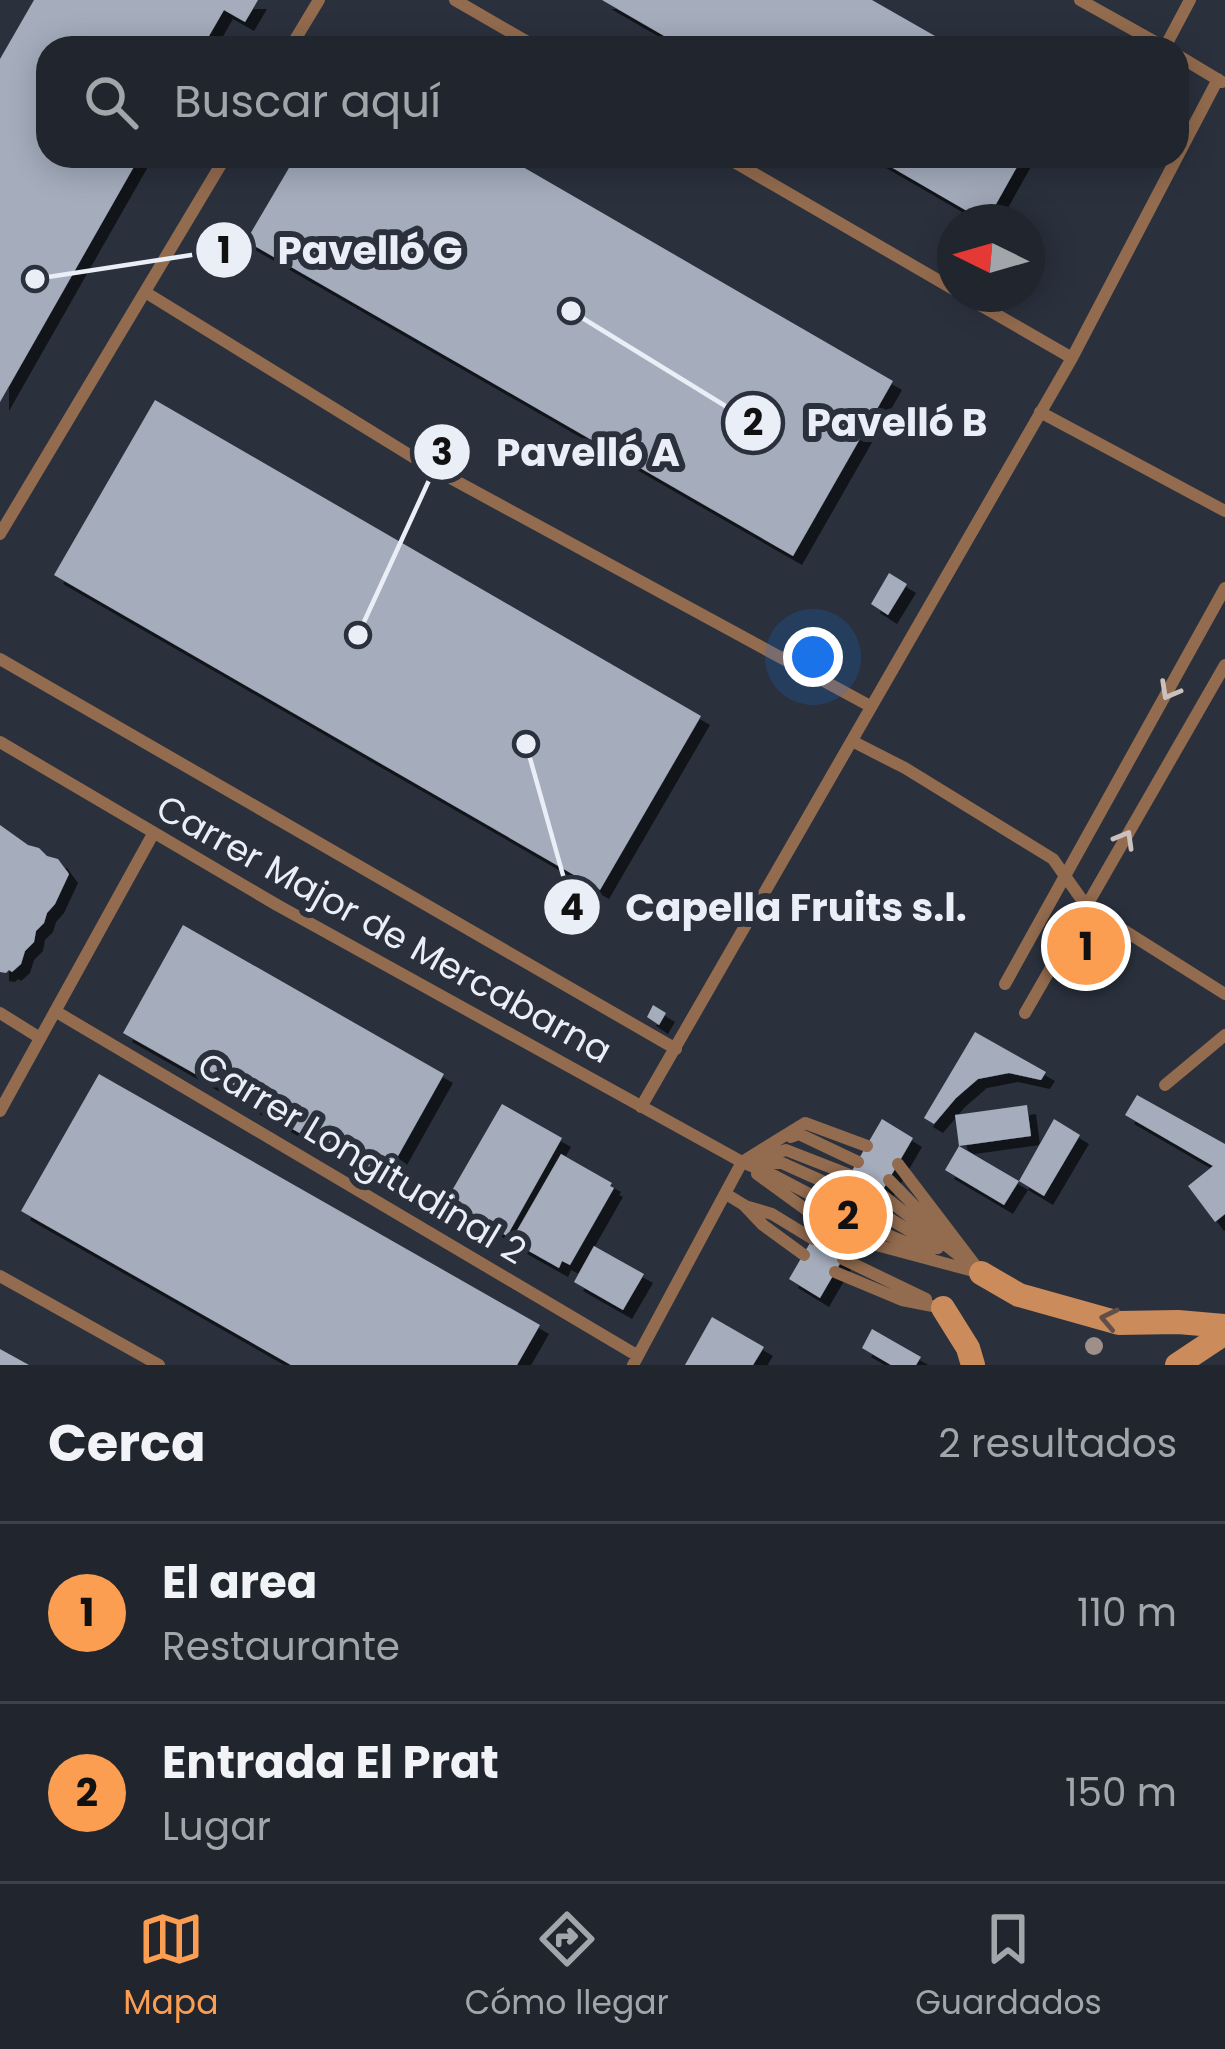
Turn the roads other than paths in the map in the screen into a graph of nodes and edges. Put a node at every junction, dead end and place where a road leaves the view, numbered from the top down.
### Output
1 (319, 0) edge
2 (455, 0) edge
3 (1080, 0) edge
4 (1190, 0) edge
5 (297, 36) edge
6 (517, 36) edge
7 (1144, 36) edge
8 (1171, 36) edge
9 (1189, 62) edge
10 (1222, 81) edge
11 (1189, 142) edge
12 (219, 168) edge
13 (745, 168) edge
14 (1175, 168) edge
15 (937, 280) edge
16 (145, 292) junction
17 (993, 312) edge
18 (1072, 358) junction
19 (1040, 412) junction
20 (1225, 511) edge
21 (0, 534) edge
22 (1225, 588) edge
23 (0, 658) edge
24 (1225, 665) edge
25 (870, 706) junction
26 (851, 741) junction
27 (0, 742) edge
28 (153, 834) junction
29 (1066, 878) junction
30 (1087, 907) junction
31 (1005, 985) dead end
32 (1225, 994) edge
33 (55, 1011) junction
34 (0, 1013) edge
35 (1025, 1013) dead end
36 (1225, 1035) edge
37 (40, 1038) junction
38 (676, 1049) junction
39 (1165, 1085) dead end
40 (5, 1090) edge
41 (641, 1107) junction
42 (0, 1111) edge
43 (867, 1146) dead end
44 (742, 1162) junction
45 (858, 1162) dead end
46 (898, 1164) dead end
47 (850, 1175) dead end
48 (889, 1180) dead end
49 (842, 1190) dead end
50 (726, 1194) junction
51 (880, 1194) dead end
52 (744, 1205) junction
53 (832, 1206) dead end
54 (872, 1208) dead end
55 (823, 1222) dead end
56 (863, 1225) dead end
57 (813, 1239) dead end
58 (854, 1239) dead end
59 (804, 1255) dead end
60 (843, 1259) dead end
61 (835, 1273) dead end
62 (981, 1273) junction
63 (0, 1276) edge
64 (944, 1308) junction
65 (1225, 1329) edge
66 (636, 1360) edge
67 (159, 1365) edge
68 (973, 1365) edge
69 (1177, 1365) edge

1 - 5 lane
2 - 6 lane
3 - 7 lane
4 - 8 lane
9 - 10 lane
10 - 11 lane
12 - 16 lane
13 - 15 lane
14 - 18 lane
16 - 21 lane
16 - 25 lane
17 - 18 lane
18 - 19 lane
19 - 20 lane
19 - 25 lane
22 -> 29 lane
23 - 38 lane, Carrer Major de Mercabarna
30 -> 24 lane
25 - 26 lane
26 - 29 lane
26 - 38 lane
27 - 28 lane, Carrer Major de Mercabarna
28 - 33 lane
28 - 41 lane, Carrer Major de Mercabarna
29 - 30 lane
29 - 31 lane
30 - 32 lane
30 - 35 lane
33 - 37 lane
33 - 66 lane, Carrer Longitudinal 2
34 - 37 lane
36 - 39 lane
37 - 40 lane
38 - 41 lane
40 - 42 lane
41 - 44 lane, Carrer Major de Mercabarna
43 - 44 lane
44 - 45 lane
44 - 47 lane
44 - 49 lane
44 - 50 lane
44 - 53 lane
44 - 55 lane
46 - 62 lane
48 - 62 lane
50 - 52 lane
50 - 66 lane
51 - 62 lane
52 - 57 lane
52 - 59 lane
54 - 62 lane
56 - 62 lane
58 - 62 lane
60 - 64 lane
61 - 64 lane
65 -> 62 main road
63 - 67 lane
64 - 68 main road
65 - 69 main road

